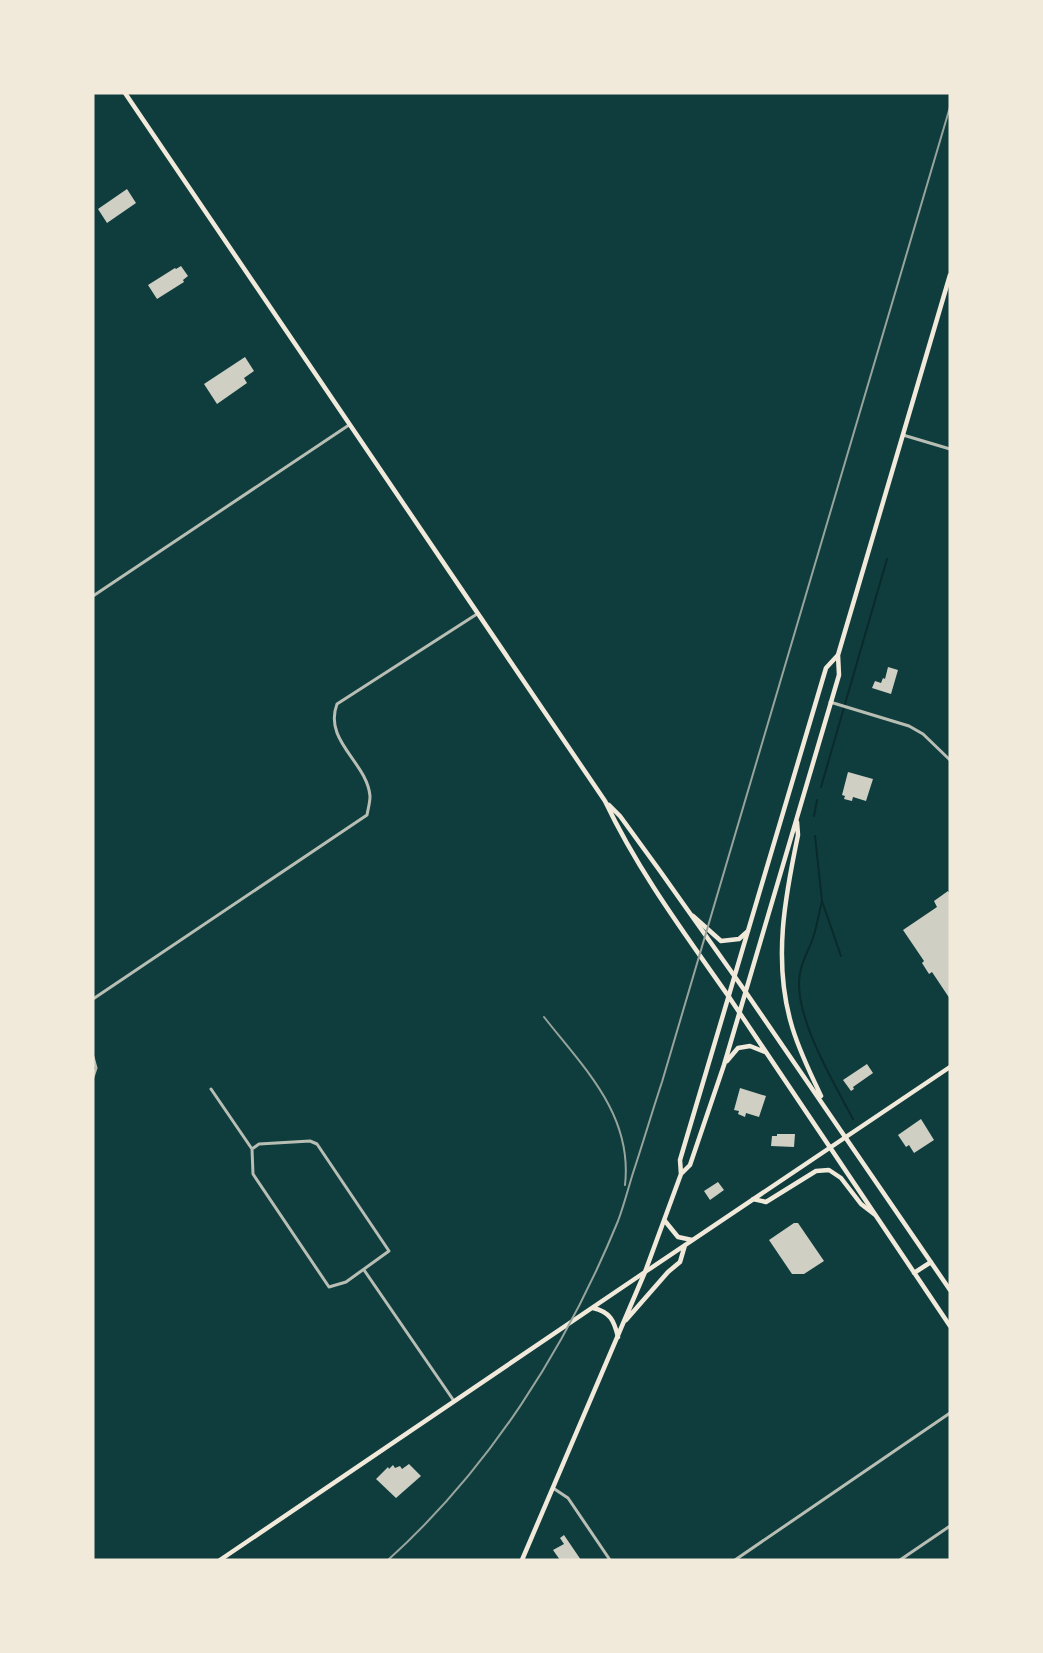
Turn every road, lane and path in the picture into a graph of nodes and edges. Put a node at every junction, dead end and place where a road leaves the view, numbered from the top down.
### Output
1 (125, 93) edge
2 (950, 275) edge
3 (349, 425) junction
4 (903, 435) junction
5 (950, 449) edge
6 (93, 596) edge
7 (477, 614) junction
8 (838, 655) junction
9 (830, 702) junction
10 (950, 760) edge
11 (605, 801) junction
12 (796, 818) junction
13 (693, 916) junction
14 (750, 929) junction
15 (735, 977) junction
16 (745, 991) junction
17 (729, 998) junction
18 (93, 999) edge
19 (739, 1012) junction
20 (767, 1052) junction
21 (93, 1057) edge
22 (724, 1065) junction
23 (950, 1067) edge
24 (93, 1077) edge
25 (211, 1089) dead end
26 (825, 1107) junction
27 (846, 1136) junction
28 (831, 1147) junction
29 (252, 1149) junction
30 (681, 1174) junction
31 (753, 1199) junction
32 (876, 1215) junction
33 (665, 1221) junction
34 (692, 1240) junction
35 (685, 1245) junction
36 (931, 1262) junction
37 (364, 1270) junction
38 (645, 1272) junction
39 (914, 1273) junction
40 (950, 1290) edge
41 (593, 1308) junction
42 (624, 1322) junction
43 (950, 1326) edge
44 (618, 1336) junction
45 (454, 1401) junction
46 (950, 1413) edge
47 (553, 1488) junction
48 (950, 1526) edge
49 (220, 1560) edge
50 (522, 1560) edge
51 (610, 1560) edge
52 (735, 1560) edge
53 (900, 1560) edge

1 - 3 main road
2 - 4 main road
3 - 6 street
3 - 7 main road
4 - 5 street
4 - 8 main road
7 - 11 main road
7 - 18 street
8 - 9 main road
8 - 14 main road
9 - 10 street
9 - 12 main road
11 - 13 main road
11 - 17 main road
12 - 16 main road
12 - 26 main road
13 - 14 main road
13 - 15 main road
14 - 15 main road
15 - 16 main road
15 - 17 main road
16 - 19 main road
16 - 26 main road
17 - 19 main road
17 - 30 main road
19 - 20 main road
19 - 22 main road
20 - 22 main road
20 - 28 main road
21 - 24 street
22 - 30 main road
23 - 27 main road
25 - 29 street
26 - 27 main road
27 - 28 main road
27 - 36 main road
28 - 31 main road
28 - 32 main road
29 - 37 street
29 - 37 street
30 - 33 main road
31 - 32 main road
31 - 34 main road
32 - 39 main road
33 - 34 main road
33 - 38 main road
34 - 35 main road
35 - 38 main road
35 - 42 main road
36 - 39 main road
36 - 40 main road
37 - 45 street
38 - 41 main road
38 - 42 main road
39 - 43 main road
41 - 44 main road
41 - 45 main road
42 - 44 main road
44 - 47 main road
45 - 49 main road
46 - 52 street
47 - 50 main road
47 - 51 street
48 - 53 street

